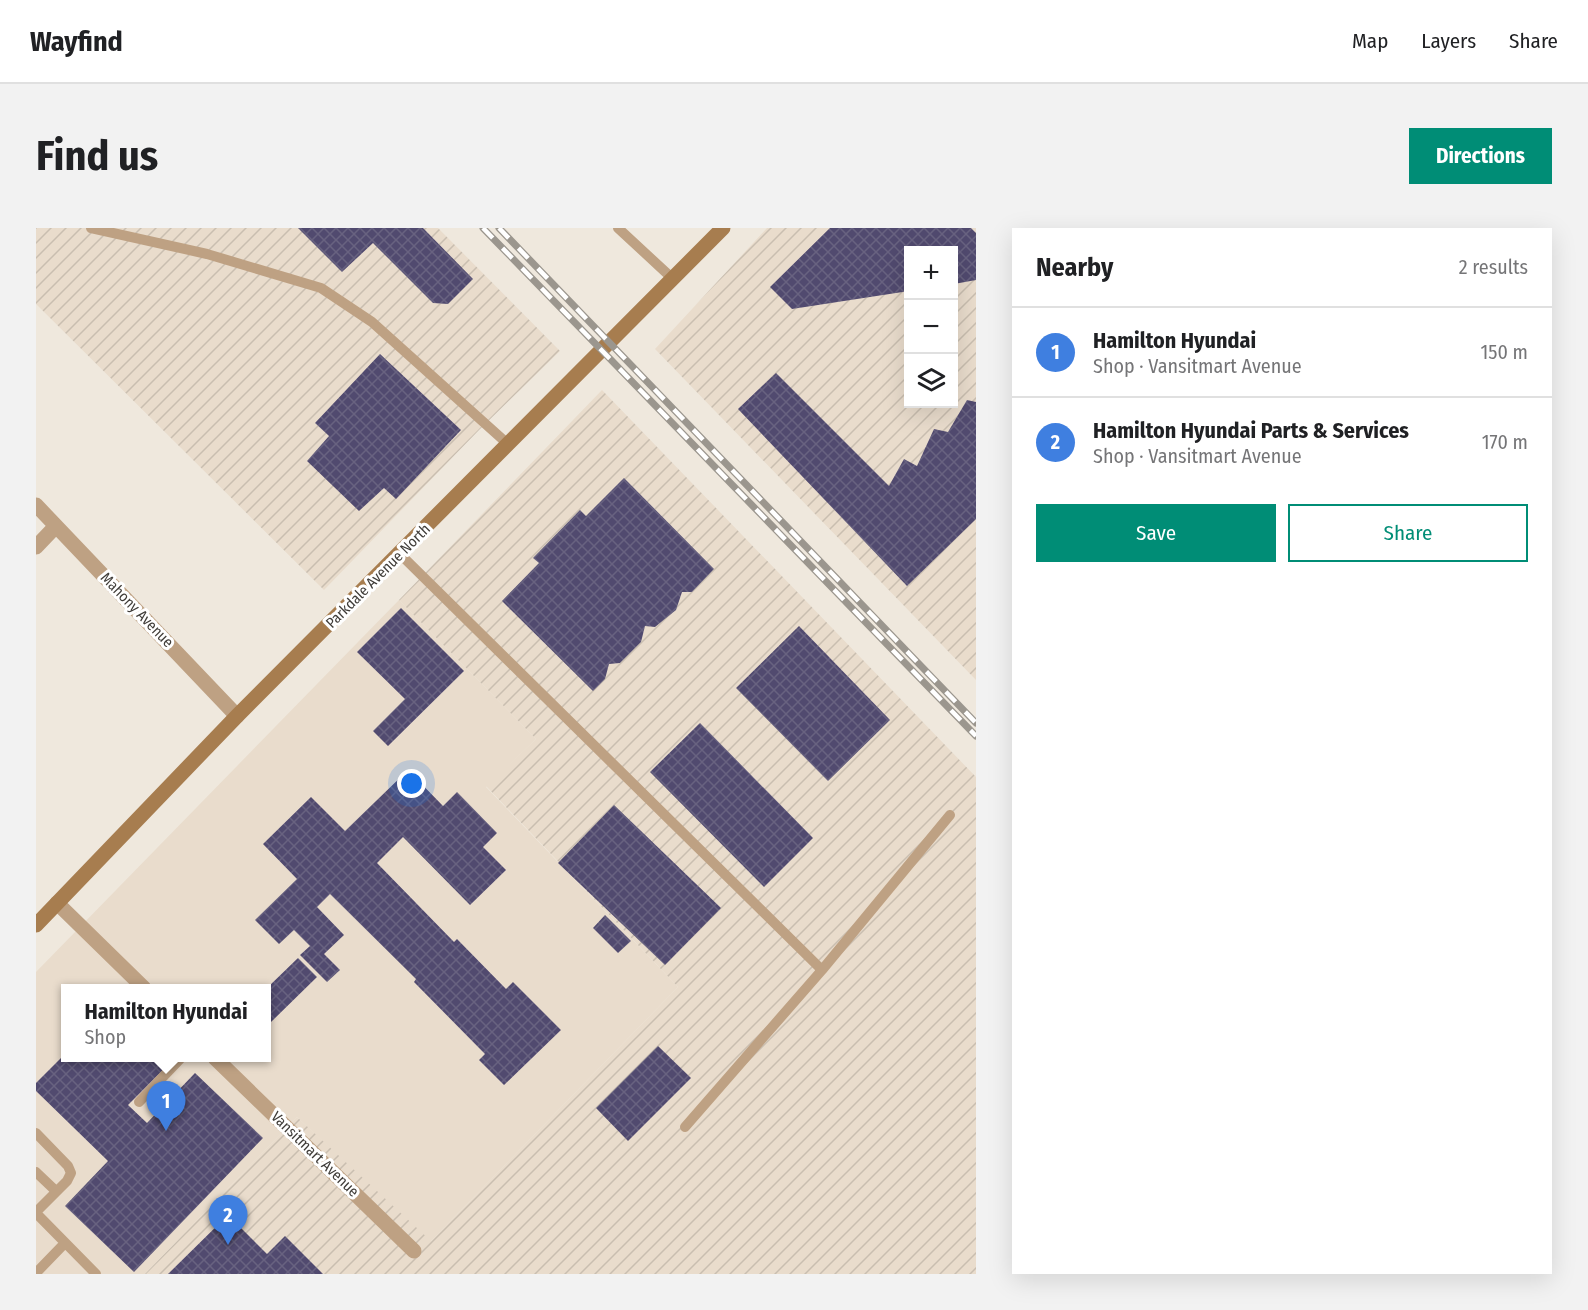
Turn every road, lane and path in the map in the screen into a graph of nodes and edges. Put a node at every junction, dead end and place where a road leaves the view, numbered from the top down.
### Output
1 (91, 228) edge
2 (618, 228) edge
3 (723, 228) edge
4 (673, 279) junction
5 (509, 445) junction
6 (36, 505) edge
7 (56, 526) junction
8 (36, 547) edge
9 (400, 554) junction
10 (237, 716) junction
11 (950, 815) dead end
12 (57, 903) junction
13 (36, 925) edge
14 (822, 970) junction
15 (140, 984) edge
16 (177, 1062) edge
17 (219, 1062) edge
18 (139, 1102) dead end
19 (685, 1127) dead end
20 (36, 1133) edge
21 (36, 1172) edge
22 (56, 1191) junction
23 (36, 1212) edge
24 (65, 1243) junction
25 (414, 1251) dead end
26 (36, 1273) edge
27 (96, 1274) edge

1 - 5 lane
2 - 4 lane
3 - 4 main road, Parkdale Avenue North
4 - 5 main road, Parkdale Avenue North
5 - 9 main road, Parkdale Avenue North
6 - 7 street, Mahony Avenue
7 - 8 street
7 - 10 street, Mahony Avenue
9 - 10 main road, Parkdale Avenue North
9 - 14 lane
10 - 12 main road, Parkdale Avenue North
11 - 14 lane
12 - 13 main road, Parkdale Avenue North
12 - 15 street
14 - 19 lane
16 - 18 lane
17 - 25 street, Vansitmart Avenue
20 - 22 lane
21 - 22 lane
22 - 23 lane
23 - 24 lane
24 - 26 lane
24 - 27 lane

